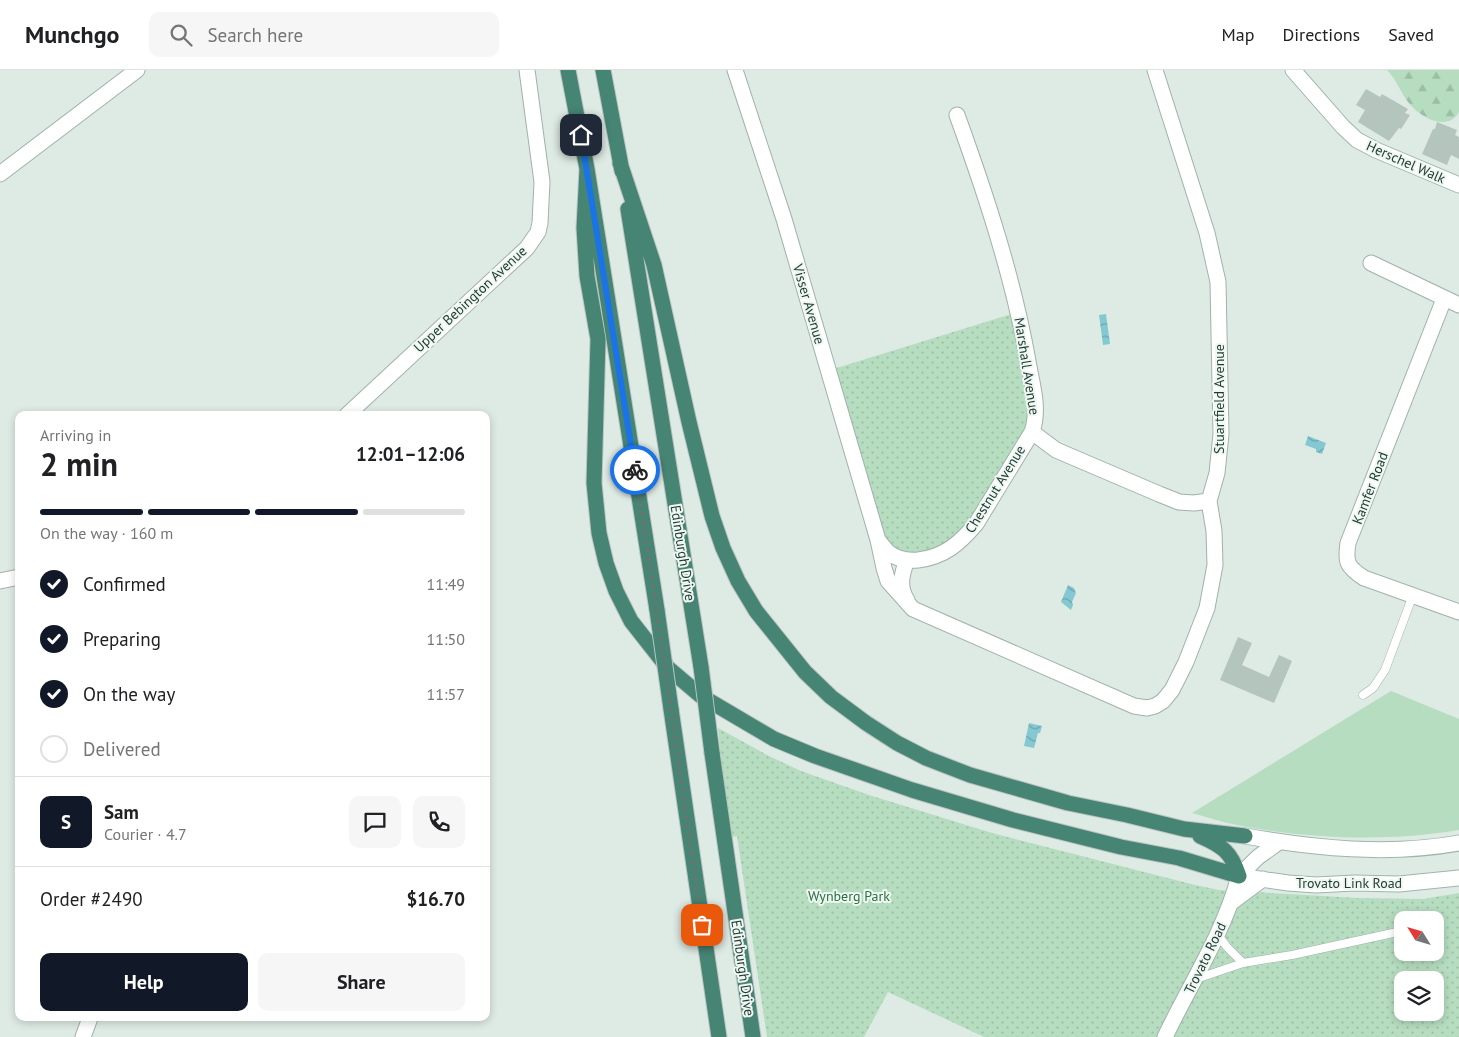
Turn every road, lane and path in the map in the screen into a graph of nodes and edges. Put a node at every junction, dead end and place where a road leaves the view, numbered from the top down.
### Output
1 (137, 70) edge
2 (526, 70) edge
3 (568, 70) edge
4 (603, 70) edge
5 (735, 70) edge
6 (1155, 70) edge
7 (1292, 70) edge
8 (957, 115) dead end
9 (620, 163) junction
10 (587, 169) junction
11 (0, 174) edge
12 (1459, 185) edge
13 (1371, 263) dead end
14 (1444, 298) junction
15 (1459, 305) edge
16 (351, 411) edge
17 (1032, 432) junction
18 (1209, 501) junction
19 (878, 540) junction
20 (907, 560) junction
21 (15, 578) edge
22 (0, 580) edge
23 (1413, 595) junction
24 (913, 610) junction
25 (1459, 612) edge
26 (1363, 695) dead end
27 (1184, 829) junction
28 (1244, 836) joint
29 (1279, 842) junction
30 (1459, 843) edge
31 (1239, 876) junction
32 (1459, 878) edge
33 (1263, 879) junction
34 (1232, 902) junction
35 (1394, 933) edge
36 (1217, 934) junction
37 (1243, 963) junction
38 (1194, 980) junction
39 (89, 1021) edge
40 (83, 1037) edge
41 (718, 1037) edge
42 (753, 1037) edge
43 (1165, 1037) edge

1 - 11 street
2 - 16 street, Upper Bebington Avenue
3 - 10 highway
4 - 9 highway, Edinburgh Drive
5 - 19 street, Visser Avenue
6 - 18 street, Stuartfield Avenue
7 - 12 street, Herschel Walk
8 - 17 street, Marshall Avenue
9 - 27 highway
9 - 42 highway, Edinburgh Drive, bridge
10 - 31 highway
10 - 41 highway, bridge
13 - 14 street
14 - 15 street
14 - 23 street, Kamfer Road
17 - 18 street, Marshall Avenue
17 - 20 street, Chestnut Avenue
18 - 24 street, Stuartfield Avenue
19 - 20 street
19 - 24 street, Stuartfield Avenue
20 - 24 street
21 - 22 street
23 - 25 street, Kamfer Road
23 - 26 lane
27 - 28 highway
27 - 31 highway
28 - 29 street
29 - 30 street
29 - 31 street
31 - 33 street, Trovato Link Road
31 - 34 street, Trovato Road
32 - 33 street, Trovato Link Road
33 - 34 street
34 - 36 street, Trovato Road
35 - 37 lane
36 - 37 lane
36 - 38 street, Trovato Road
37 - 38 lane
38 - 43 street, Trovato Road
39 - 40 street

